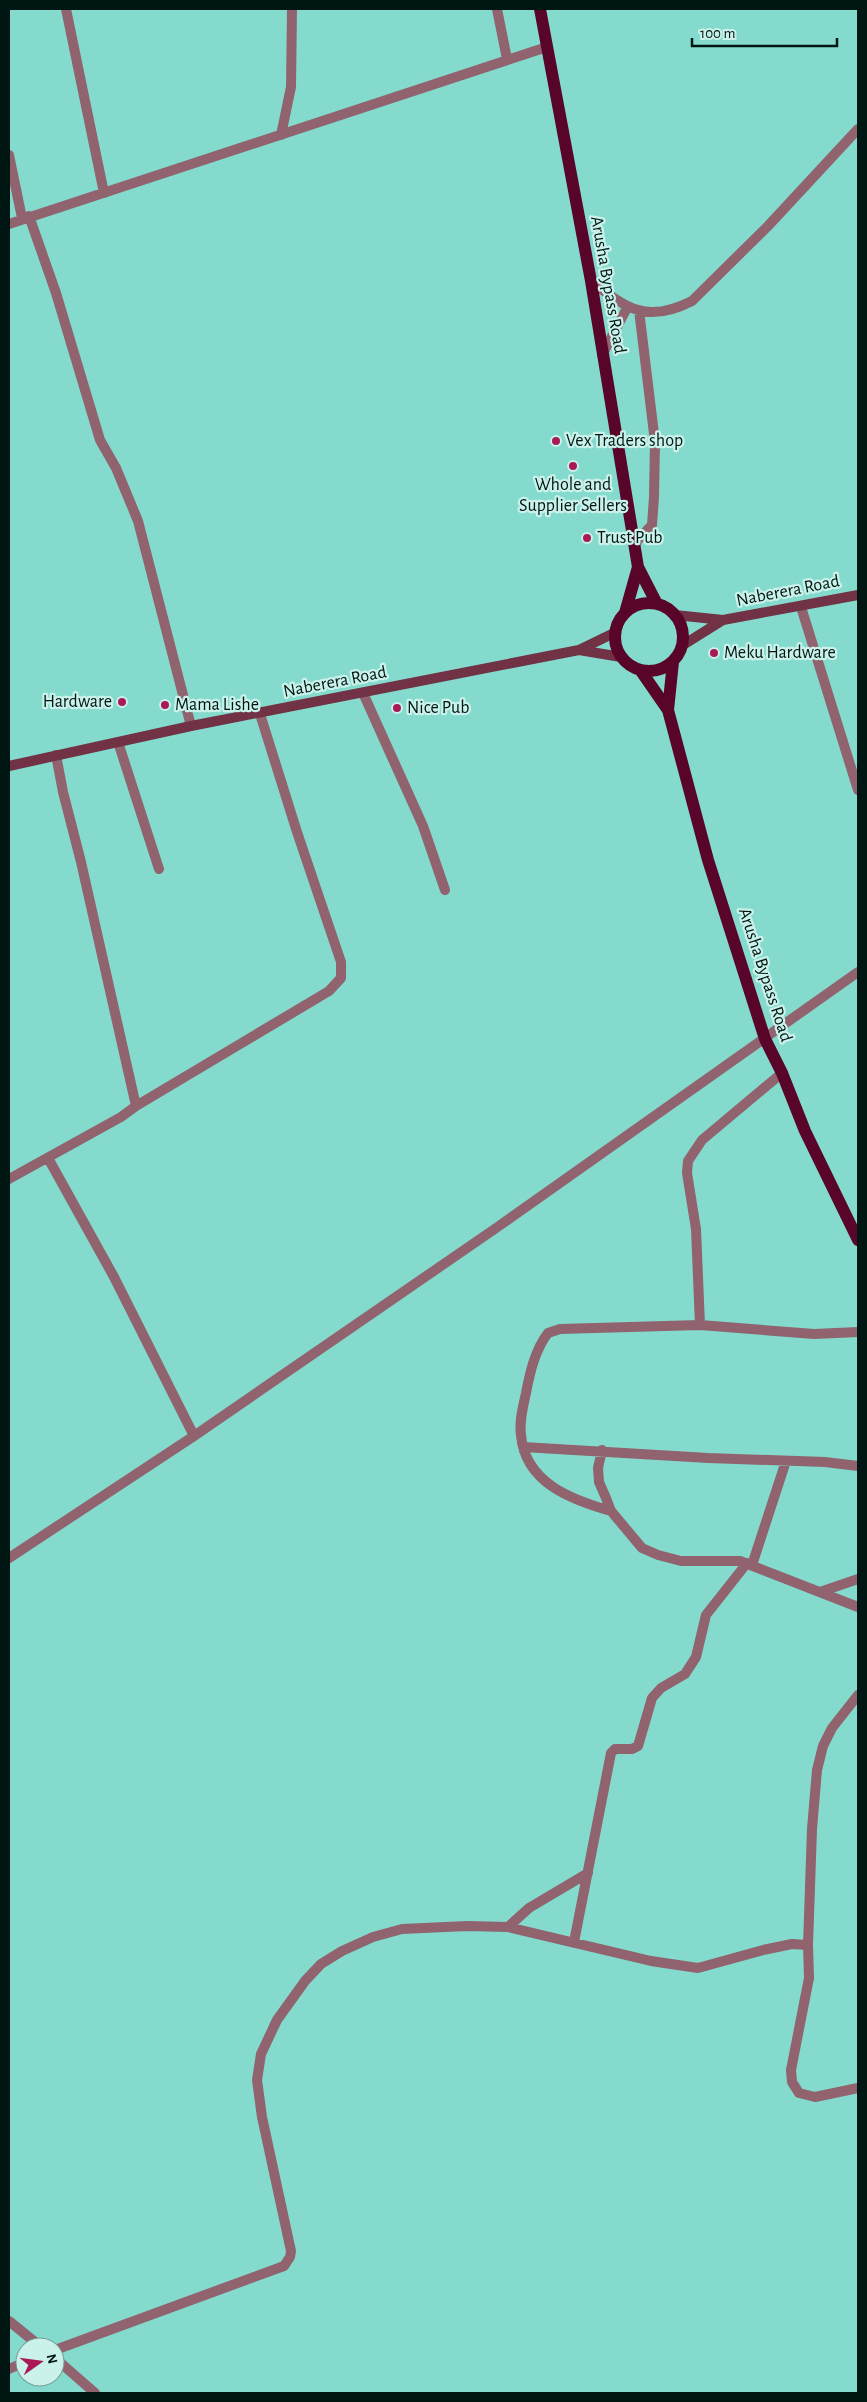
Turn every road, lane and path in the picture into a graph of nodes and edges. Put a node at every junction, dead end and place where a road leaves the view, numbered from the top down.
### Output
1 (66, 9) edge
2 (292, 9) edge
3 (497, 9) edge
4 (540, 9) edge
5 (547, 47) junction
6 (507, 59) junction
7 (858, 130) edge
8 (281, 135) junction
9 (9, 155) edge
10 (104, 193) junction
11 (26, 217) junction
12 (9, 224) edge
13 (591, 280) junction
14 (628, 308) junction
15 (639, 310) junction
16 (602, 355) junction
17 (636, 542) junction
18 (638, 567) junction
19 (858, 594) edge
20 (657, 604) junction
21 (801, 607) junction
22 (625, 614) junction
23 (675, 615) junction
24 (723, 620) junction
25 (616, 632) junction
26 (682, 645) junction
27 (579, 650) junction
28 (621, 657) junction
29 (672, 662) junction
30 (641, 671) junction
31 (363, 693) junction
32 (668, 710) junction
33 (260, 714) junction
34 (191, 726) junction
35 (118, 742) junction
36 (56, 755) junction
37 (9, 766) edge
38 (858, 790) edge
39 (159, 869) dead end
40 (446, 890) dead end
41 (858, 972) edge
42 (764, 1039) junction
43 (782, 1073) junction
44 (136, 1106) junction
45 (48, 1158) junction
46 (9, 1179) edge
47 (858, 1240) edge
48 (700, 1325) junction
49 (858, 1332) edge
50 (194, 1436) junction
51 (523, 1447) junction
52 (602, 1450) junction
53 (786, 1460) junction
54 (858, 1466) edge
55 (611, 1511) junction
56 (9, 1558) edge
57 (750, 1564) junction
58 (858, 1580) edge
59 (820, 1592) junction
60 (858, 1608) edge
61 (858, 1694) edge
62 (588, 1873) junction
63 (508, 1926) junction
64 (574, 1942) junction
65 (808, 1945) junction
66 (858, 2088) edge
67 (9, 2321) edge
68 (29, 2337) edge
69 (65, 2346) edge
70 (65, 2367) edge
71 (95, 2393) edge

1 - 10 street
2 - 8 street
3 - 6 street
4 - 5 main road, Arusha Bypass Road
5 - 6 street
5 - 13 main road, Arusha Bypass Road
6 - 8 street
7 - 15 street
8 - 10 street
9 - 11 street
10 - 11 street
11 - 12 street
11 - 34 street
13 - 14 street
13 - 16 main road, Arusha Bypass Road
14 - 15 street
14 - 16 street
15 - 17 street
16 - 17 main road, Arusha Bypass Road
17 - 18 main road, Arusha Bypass Road
18 - 20 main road, Arusha Bypass Road
18 - 22 main road, Arusha Bypass Road
19 - 21 street, Naberera Road
20 - 22 main road
20 - 23 main road
21 - 24 street, Naberera Road
21 - 38 street
22 - 25 main road, Arusha Bypass Road
23 - 24 street, Naberera Road
23 - 26 main road
24 - 26 street, Naberera Road
25 - 27 street, Naberera Road
25 - 28 main road
26 - 29 main road, Arusha Bypass Road
27 - 28 street, Naberera Road
27 - 31 street, Naberera Road
28 - 30 main road, Arusha Bypass Road
29 - 30 main road
29 - 32 main road, Arusha Bypass Road
30 - 32 main road, Arusha Bypass Road
31 - 33 street, Naberera Road
31 - 40 street
32 - 42 main road, Arusha Bypass Road
33 - 34 street, Naberera Road
33 - 44 street
34 - 35 street, Naberera Road
35 - 36 street, Naberera Road
35 - 39 street
36 - 37 street, Naberera Road
36 - 44 street
41 - 42 street
42 - 43 main road, Arusha Bypass Road
42 - 50 street
43 - 47 main road, Arusha Bypass Road
43 - 48 street
44 - 45 street
45 - 46 street
45 - 50 street
48 - 49 street
48 - 51 street
50 - 56 street
51 - 52 street
51 - 55 street
52 - 53 street
52 - 55 street
53 - 54 street
53 - 57 street
55 - 57 street
57 - 59 street
57 - 62 street
58 - 59 street
59 - 60 street
61 - 65 street
62 - 63 street
62 - 64 street
63 - 64 street
63 - 69 street
64 - 65 street
65 - 66 street
67 - 68 street
70 - 71 street

